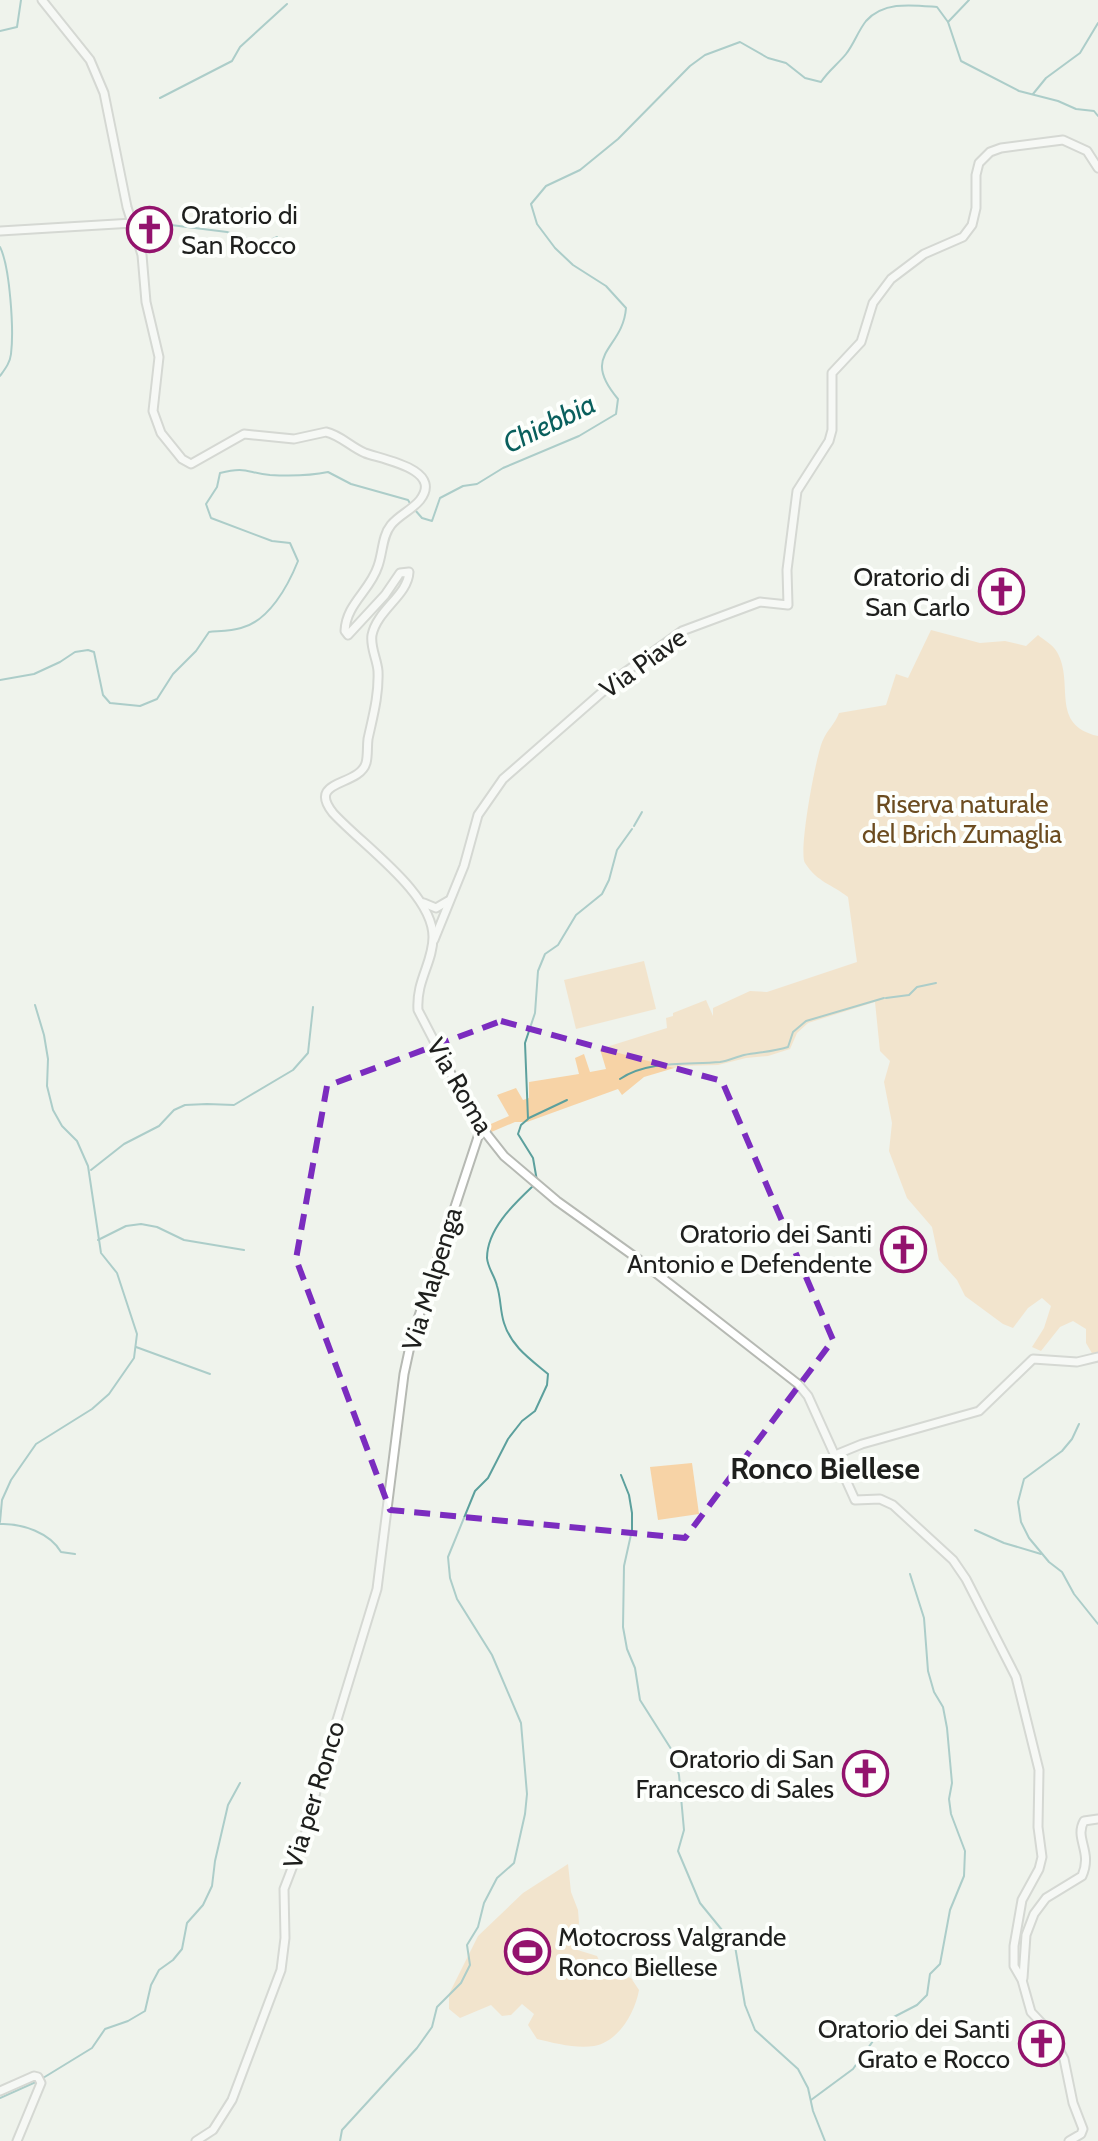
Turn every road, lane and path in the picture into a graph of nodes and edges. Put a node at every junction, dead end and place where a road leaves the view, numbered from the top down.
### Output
1 (42, 0) edge
2 (1098, 168) edge
3 (133, 223) junction
4 (0, 231) edge
5 (415, 895) junction
6 (450, 900) junction
7 (436, 908) junction
8 (444, 915) junction
9 (429, 917) junction
10 (433, 942) junction
11 (483, 1131) junction
12 (1098, 1357) edge
13 (398, 1431) joint
14 (835, 1455) junction
15 (1098, 1819) edge
16 (1022, 1980) junction
17 (0, 2091) edge
18 (17, 2141) edge
19 (196, 2141) edge
20 (1069, 2141) edge

1 - 3 street
2 - 6 street, Via Piave
3 - 4 street
3 - 5 street, Via Roma
5 - 7 street
5 - 9 street, Via Roma
6 - 7 street
6 - 8 street, Via Piave
7 - 9 street
8 - 9 street
8 - 10 street, Via Piave
9 - 10 street, Via Roma
10 - 11 street, Via Roma
11 - 13 street, Via Malpenga
11 - 14 street, Via Roma
12 - 14 street
13 - 19 street, Via per Ronco
14 - 16 street, Via Roma
15 - 16 street
16 - 20 street
17 - 18 street

